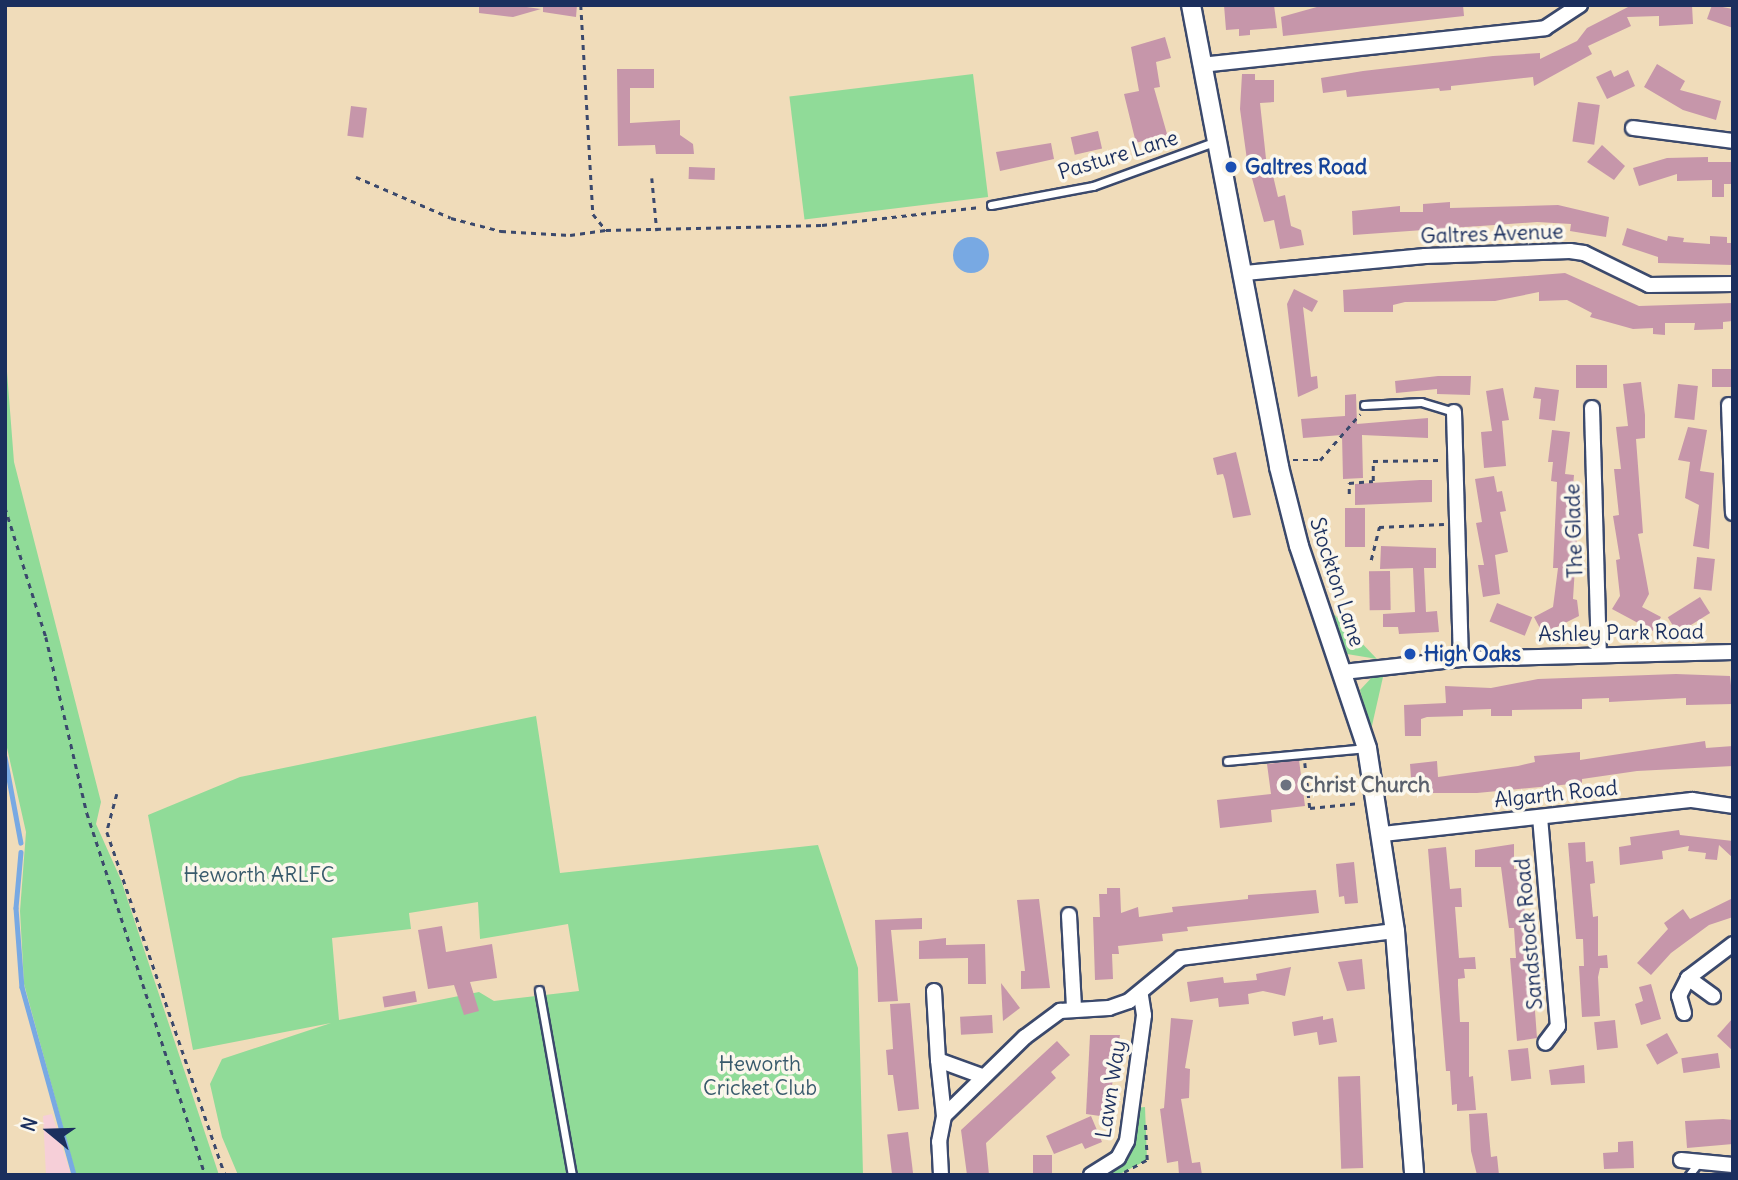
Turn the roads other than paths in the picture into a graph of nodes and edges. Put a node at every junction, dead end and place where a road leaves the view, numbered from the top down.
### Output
1 (1191, 5) edge
2 (1580, 5) edge
3 (1201, 65) junction
4 (1633, 128) dead end
5 (1733, 141) edge
6 (1214, 142) junction
7 (991, 205) road end
8 (1245, 273) junction
9 (1733, 284) edge
10 (1364, 405) road end
11 (1729, 405) dead end
12 (1592, 408) dead end
13 (1454, 412) joint
14 (1733, 513) edge
15 (1733, 652) edge
16 (1599, 654) junction
17 (1461, 659) junction
18 (1343, 672) junction
19 (1367, 748) junction
20 (1227, 761) dead end
21 (1733, 806) edge
22 (1540, 817) junction
23 (1383, 834) junction
24 (1069, 915) dead end
25 (1395, 931) junction
26 (1733, 944) edge
27 (1688, 978) junction
28 (539, 990) dead end
29 (934, 991) dead end
30 (1141, 995) junction
31 (1713, 996) dead end
32 (1074, 1007) junction
33 (1684, 1013) dead end
34 (1545, 1043) dead end
35 (938, 1060) junction
36 (982, 1076) junction
37 (944, 1116) junction
38 (1681, 1160) dead end
39 (1698, 1163) junction
40 (1733, 1165) edge
41 (572, 1175) edge
42 (942, 1175) edge
43 (1091, 1175) edge
44 (1414, 1175) edge
45 (1689, 1175) edge

1 - 3 street, Stockton Lane
2 - 3 street
3 - 6 street, Stockton Lane
4 - 5 street
6 - 7 lane, Pasture Lane
6 - 8 street, Stockton Lane
8 - 9 street, Galtres Avenue
8 - 18 street, Stockton Lane
10 - 13 lane
11 - 14 street
12 - 16 street, The Glade
13 - 17 street
15 - 16 street, Ashley Park Road
16 - 17 street, Ashley Park Road
17 - 18 street, Ashley Park Road
18 - 19 street, Stockton Lane
19 - 20 lane
19 - 23 street, Stockton Lane
21 - 22 street, Algarth Road
22 - 23 street, Algarth Road
22 - 34 street, Sandstock Road
23 - 25 street, Stockton Lane
24 - 32 street
25 - 30 street
25 - 44 street, Stockton Lane
26 - 27 street
27 - 31 street
27 - 33 street
28 - 41 lane
29 - 35 street
30 - 32 street
30 - 43 street, Lawn Way
32 - 36 street
35 - 36 street
35 - 37 street
36 - 37 street
37 - 42 street
38 - 39 street
39 - 40 street
39 - 45 lane

